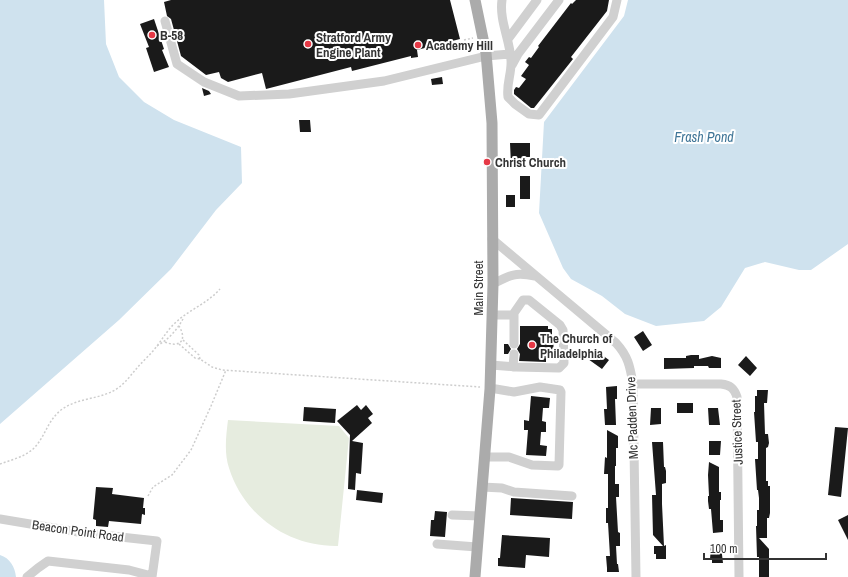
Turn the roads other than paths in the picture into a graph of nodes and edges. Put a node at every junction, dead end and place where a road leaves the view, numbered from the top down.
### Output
1 (475, 0) edge
2 (502, 0) edge
3 (537, 0) edge
4 (559, 0) edge
5 (617, 0) edge
6 (165, 21) dead end
7 (508, 39) junction
8 (510, 54) junction
9 (486, 56) junction
10 (511, 67) junction
11 (492, 239) junction
12 (536, 277) junction
13 (493, 284) junction
14 (492, 315) junction
15 (514, 315) junction
16 (514, 344) dead end
17 (514, 354) dead end
18 (490, 365) junction
19 (513, 367) junction
20 (633, 384) junction
21 (490, 388) junction
22 (485, 457) junction
23 (482, 487) junction
24 (572, 496) dead end
25 (452, 515) dead end
26 (480, 516) junction
27 (0, 520) edge
28 (437, 544) dead end
29 (477, 547) junction
30 (152, 576) edge
31 (27, 577) edge
32 (475, 577) edge
33 (636, 577) edge
34 (740, 577) edge

1 - 9 main road, Main Street
2 - 7 street
3 - 7 street
4 - 10 street
5 - 10 street
6 - 9 street
7 - 8 street
8 - 9 street
8 - 10 street
9 - 11 main road, Main Street
11 - 12 street, Mc Padden Drive
11 - 13 main road, Main Street
12 - 13 street
12 - 20 street, Mc Padden Drive
13 - 14 main road, Main Street
14 - 15 street
14 - 18 main road, Main Street
15 - 16 street
15 - 19 street
17 - 19 street
18 - 19 street
18 - 21 main road, Main Street
20 - 33 street, Mc Padden Drive
20 - 34 street, Justice Street
21 - 22 main road, Main Street
21 - 22 street
22 - 23 main road, Main Street
23 - 24 street
23 - 26 main road, Main Street
25 - 26 street
26 - 29 main road, Main Street
27 - 30 street, Beacon Point Road
28 - 29 street
29 - 32 main road, Main Street
30 - 31 street

